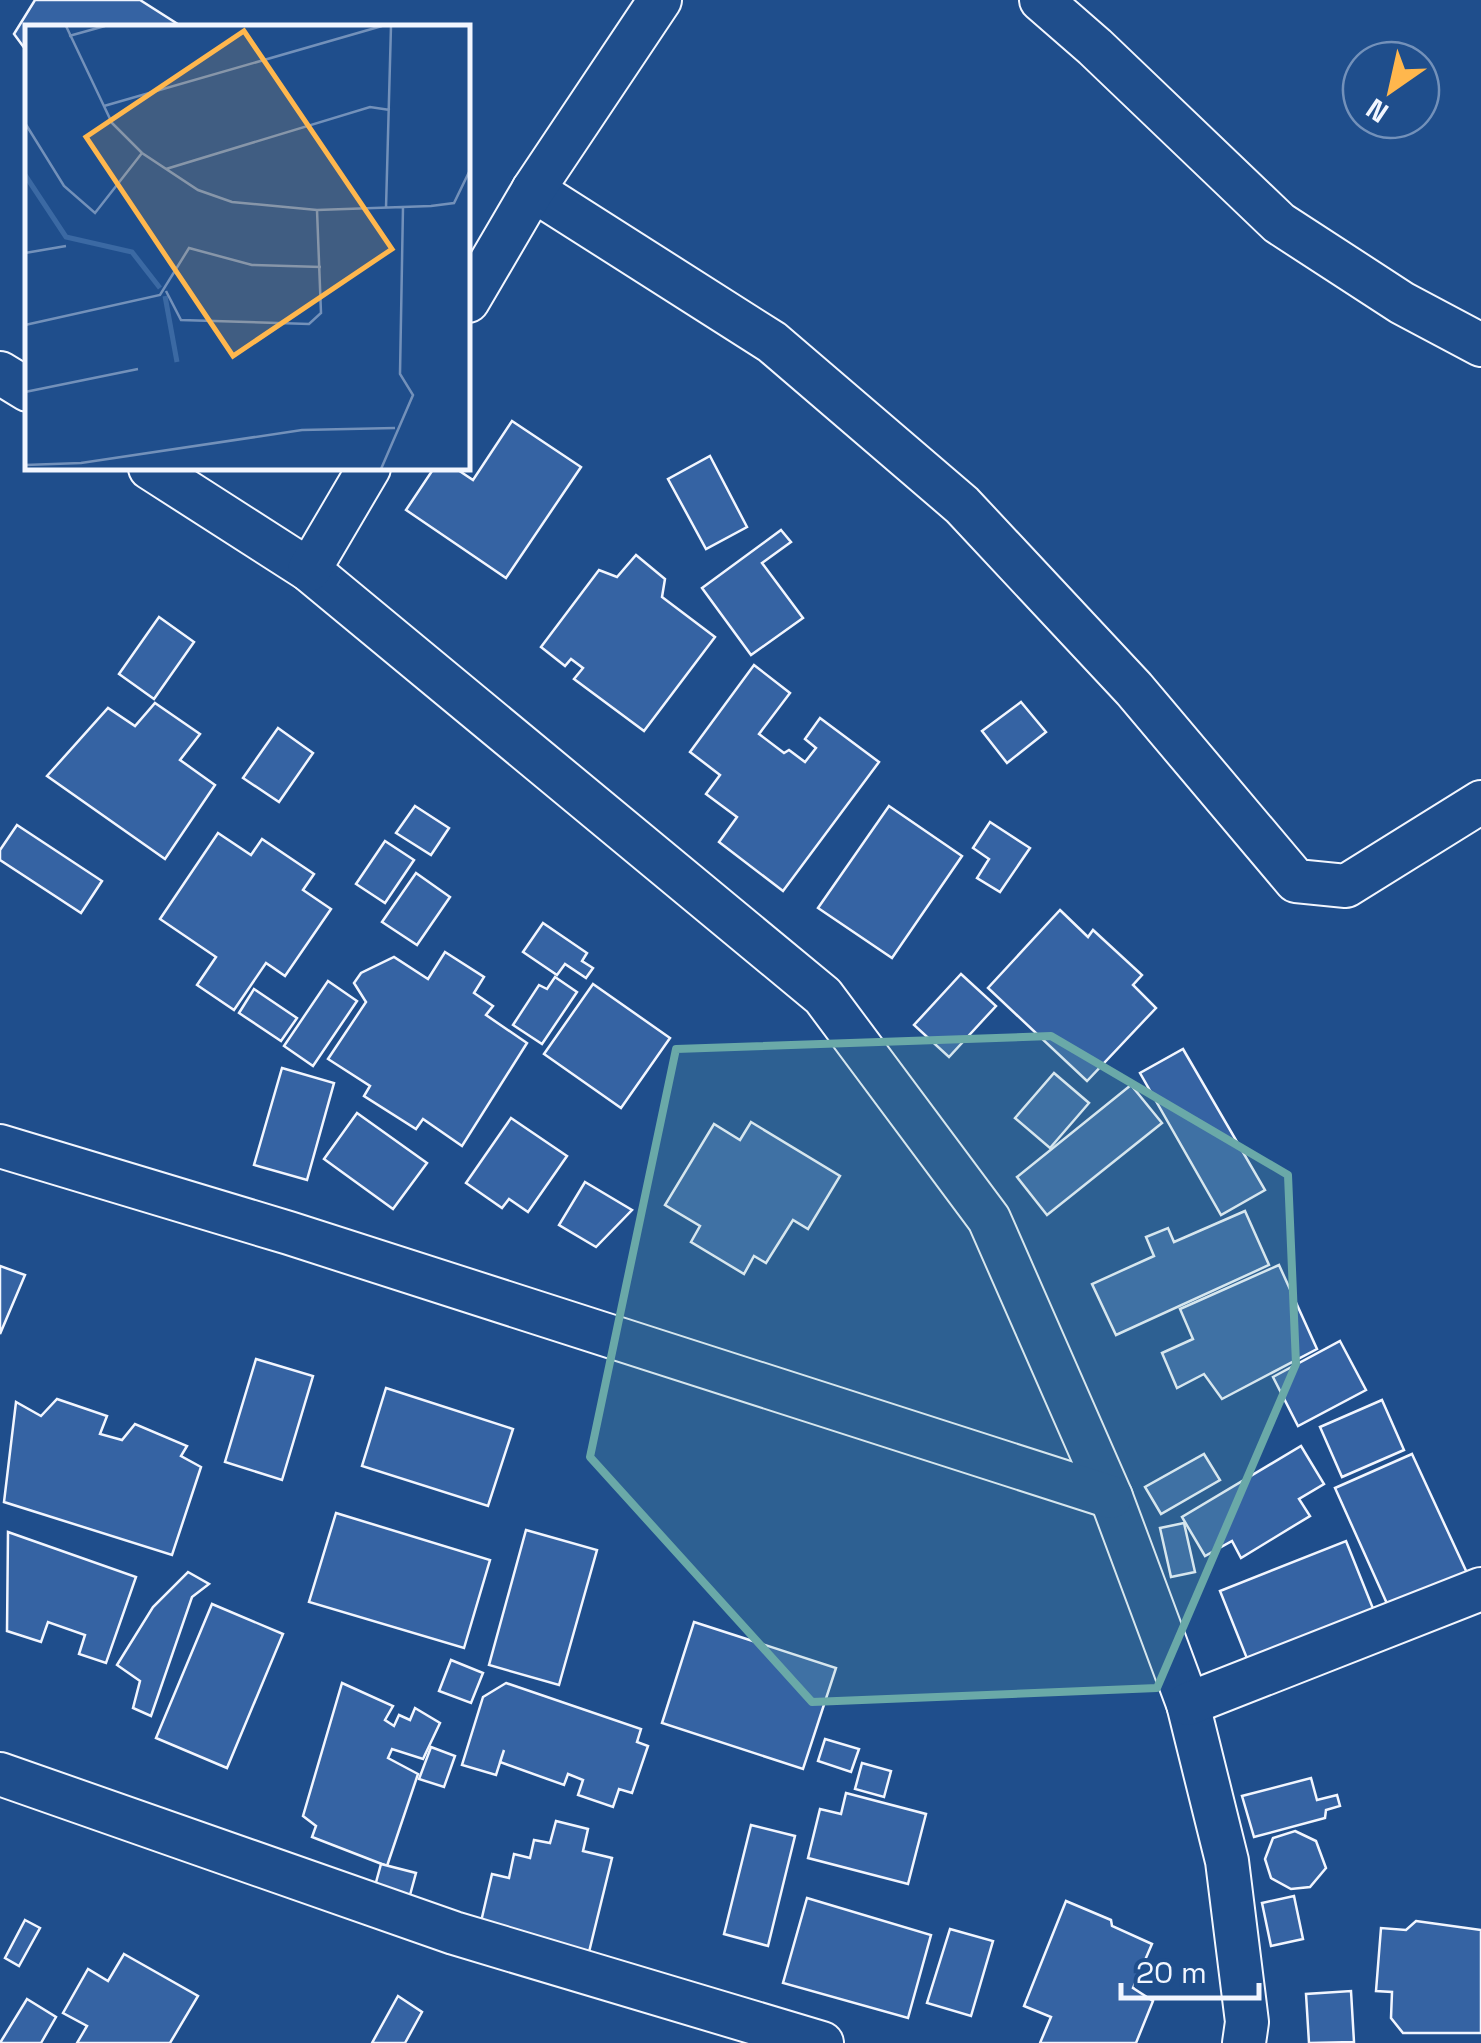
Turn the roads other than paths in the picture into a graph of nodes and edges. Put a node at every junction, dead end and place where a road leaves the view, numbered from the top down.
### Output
1 (660, 0) edge
2 (1041, 0) edge
3 (533, 190) junction
4 (470, 298) edge
5 (1481, 344) edge
6 (0, 373) edge
7 (25, 388) edge
8 (153, 470) edge
9 (368, 470) edge
10 (309, 570) junction
11 (1481, 802) edge
12 (0, 1146) edge
13 (1110, 1497) junction
14 (1481, 1589) edge
15 (1188, 1704) junction
16 (0, 1774) edge
17 (822, 2043) edge
18 (1244, 2043) edge

1 - 3 street
2 - 5 street
3 - 4 street
3 - 11 street
6 - 7 street
8 - 10 street
9 - 10 street
10 - 13 street
12 - 13 street
13 - 15 street
14 - 15 street
15 - 18 street
16 - 17 street

